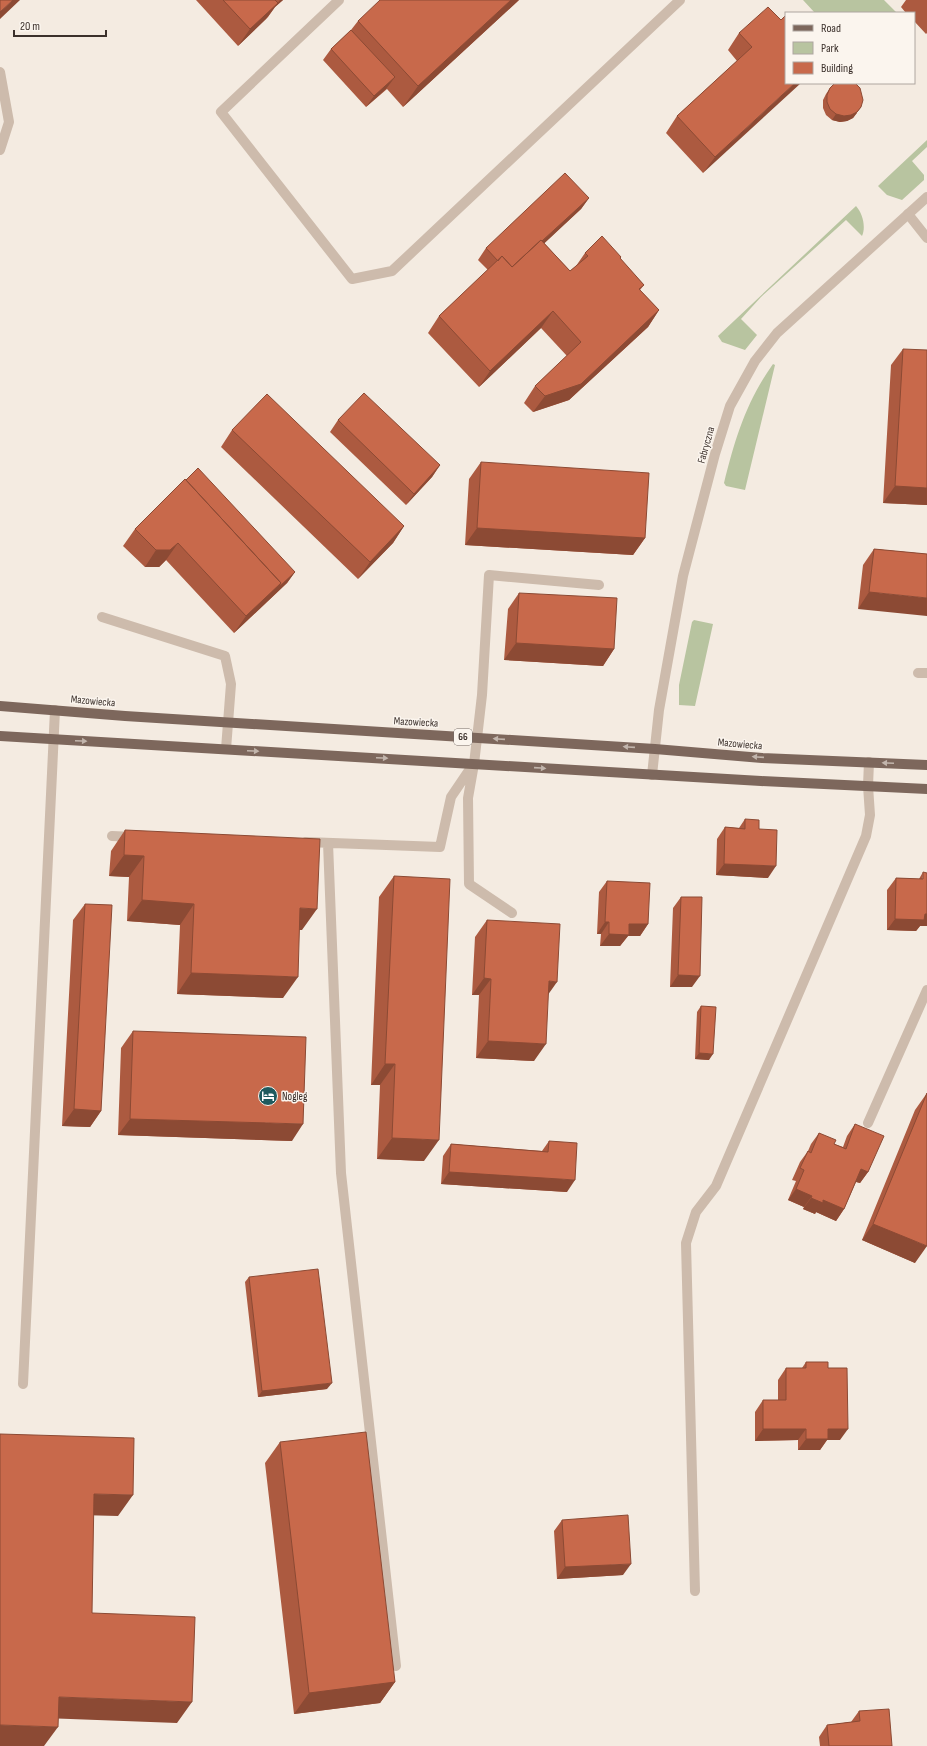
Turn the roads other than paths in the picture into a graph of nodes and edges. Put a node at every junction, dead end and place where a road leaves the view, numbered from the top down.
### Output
1 (339, 0) edge
2 (680, 0) edge
3 (0, 72) edge
4 (0, 150) edge
5 (927, 197) edge
6 (908, 214) junction
7 (927, 238) edge
8 (599, 585) dead end
9 (102, 617) dead end
10 (0, 706) edge
11 (55, 710) junction
12 (228, 722) junction
13 (0, 736) edge
14 (477, 738) junction
15 (53, 739) junction
16 (226, 749) junction
17 (655, 749) junction
18 (869, 762) junction
19 (474, 764) junction
20 (927, 765) edge
21 (652, 775) junction
22 (868, 786) junction
23 (927, 789) edge
24 (112, 836) dead end
25 (143, 837) edge
26 (298, 842) edge
27 (328, 843) junction
28 (512, 913) dead end
29 (927, 990) edge
30 (868, 1123) dead end
31 (23, 1384) dead end
32 (695, 1591) dead end
33 (396, 1666) dead end

1 - 2 street
3 - 4 street
5 - 6 street, Fabryczna
6 - 7 street
6 - 17 street, Fabryczna
8 - 14 street
9 - 12 street
10 - 11 main road, Mazowiecka / 66
11 - 12 main road, Mazowiecka / 66
11 - 15 street
12 - 14 main road, Mazowiecka / 66
12 - 16 street
13 - 15 main road
17 -> 14 main road, Mazowiecka / 66
14 - 19 street
15 -> 16 main road
15 - 31 street
16 -> 19 main road
18 -> 17 main road, Mazowiecka / 66
17 - 21 street, Fabryczna
20 -> 18 main road, Mazowiecka / 66
18 - 22 street
19 -> 21 main road
19 - 27 street
19 - 28 street
21 - 22 main road
22 - 23 main road
22 - 32 street
24 - 25 street
26 - 27 street
27 - 33 street
29 - 30 street

